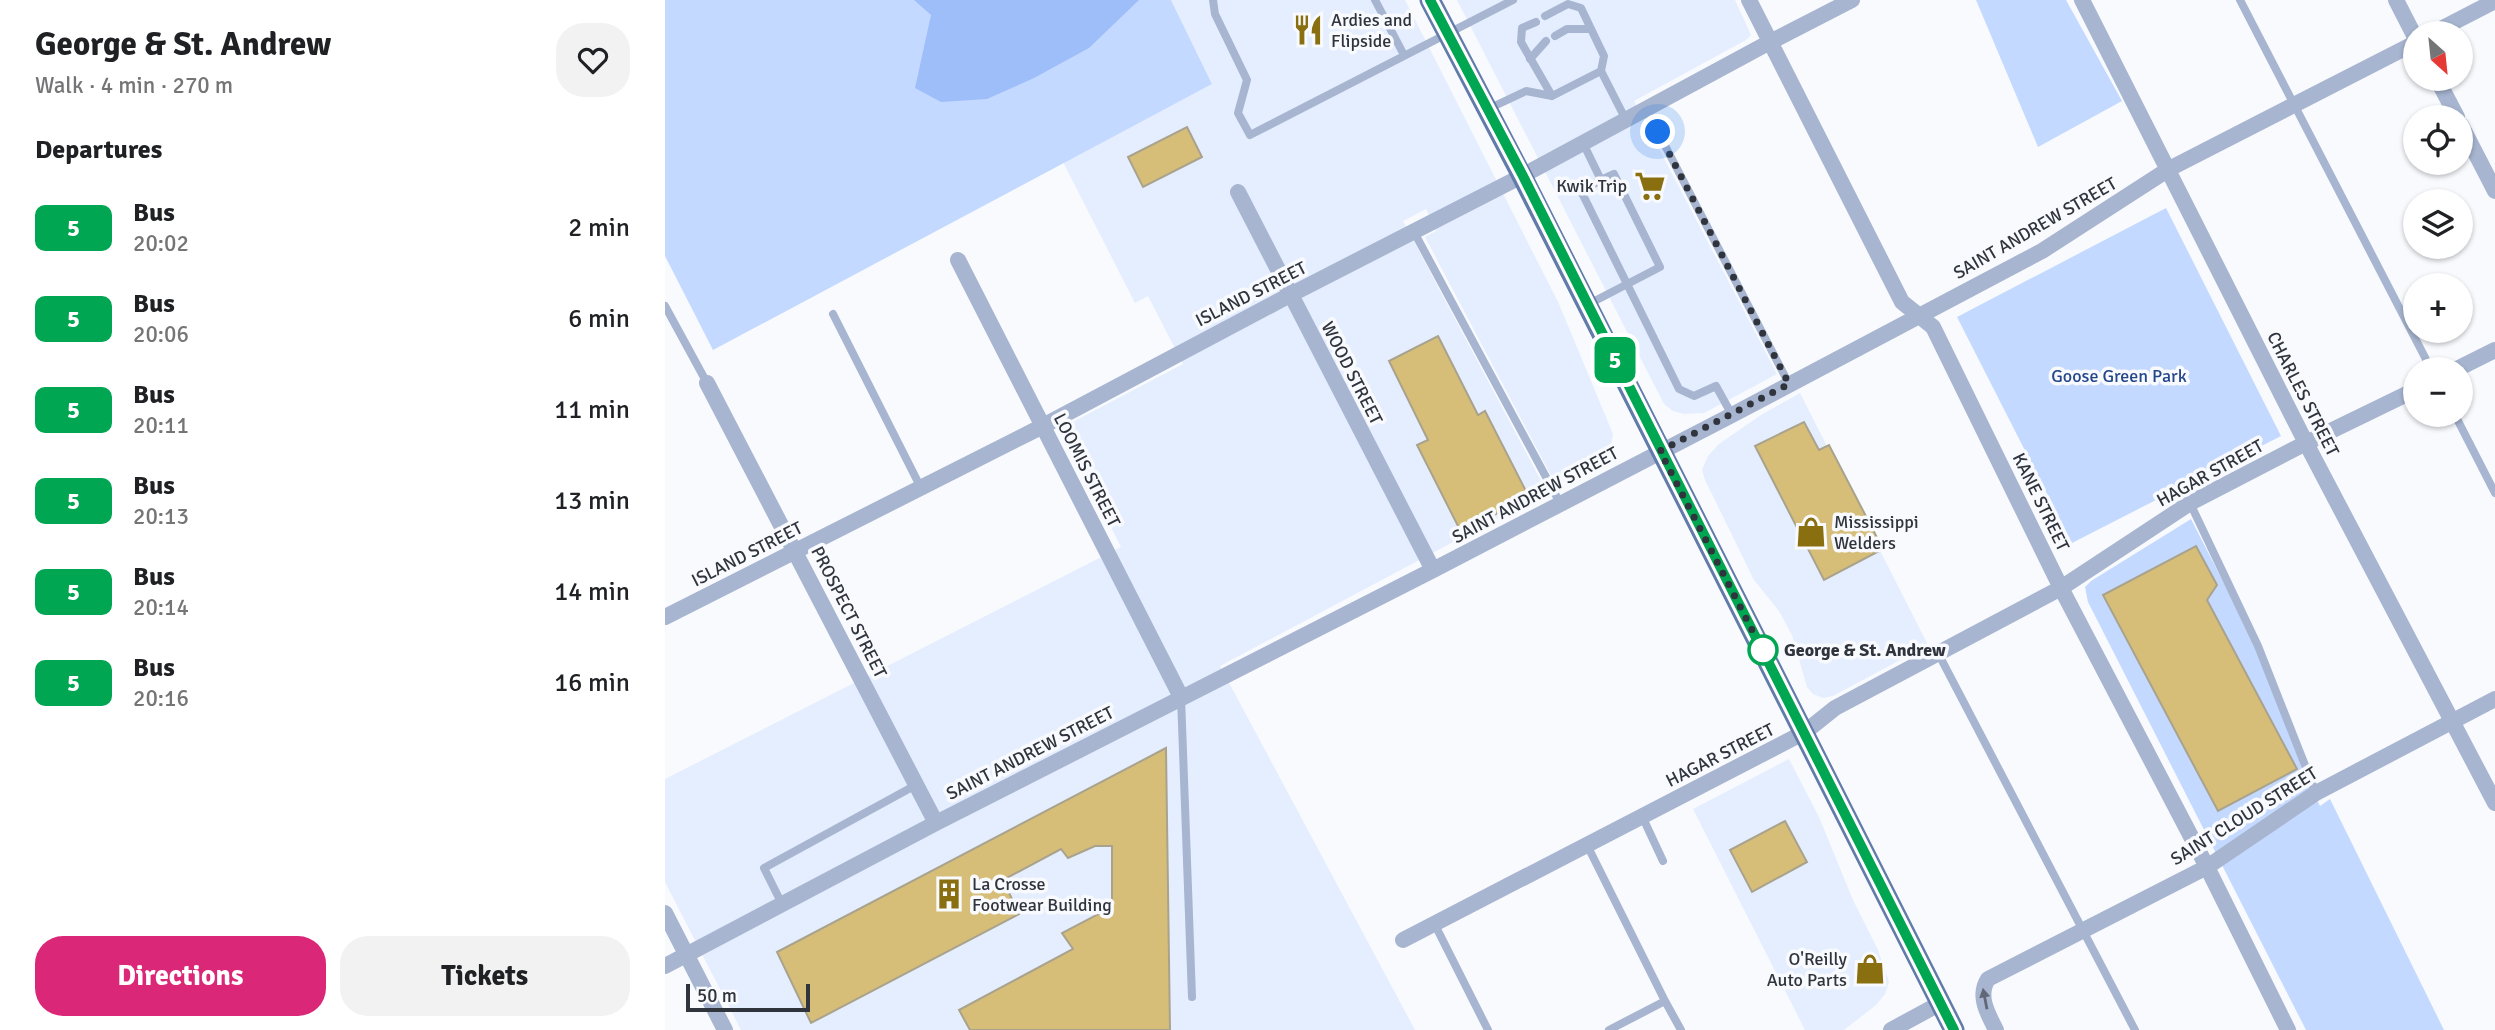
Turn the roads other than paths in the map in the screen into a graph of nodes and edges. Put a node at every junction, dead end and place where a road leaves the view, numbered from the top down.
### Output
1 (1213, 0) edge
2 (1375, 0) edge
3 (1430, 0) edge
4 (1513, 0) edge
5 (1749, 0) edge
6 (1852, 0) edge
7 (2082, 0) edge
8 (2240, 0) edge
9 (2396, 0) edge
10 (2495, 1) edge
11 (1497, 4) edge
12 (1545, 16) dead end
13 (2407, 21) edge
14 (2456, 21) edge
15 (1536, 22) dead end
16 (1591, 29) junction
17 (1447, 34) junction
18 (1555, 36) dead end
19 (1546, 41) dead end
20 (1770, 42) junction
21 (2403, 49) edge
22 (1404, 55) junction
23 (1530, 59) junction
24 (1601, 71) junction
25 (1552, 96) junction
26 (2293, 105) junction
27 (1487, 109) junction
28 (1646, 109) junction
29 (1626, 120) junction
30 (1583, 143) junction
31 (2473, 148) edge
32 (2169, 169) junction
33 (1523, 176) junction
34 (1601, 180) junction
35 (2495, 191) edge
36 (1238, 192) dead end
37 (1603, 211) dead end
38 (1596, 221) junction
39 (1414, 232) junction
40 (1614, 234) dead end
41 (1607, 244) junction
42 (1625, 254) dead end
43 (958, 260) dead end
44 (1617, 264) junction
45 (1627, 284) junction
46 (1290, 295) junction
47 (1587, 305) junction
48 (665, 306) edge
49 (832, 314) dead end
50 (1919, 316) junction
51 (2495, 350) edge
52 (2425, 357) edge
53 (2473, 361) edge
54 (707, 383) joint
55 (1789, 384) junction
56 (2403, 396) edge
57 (1731, 415) junction
58 (1043, 426) junction
59 (2461, 427) edge
60 (2306, 443) junction
61 (1660, 451) junction
62 (921, 488) junction
63 (2495, 493) edge
64 (1560, 503) junction
65 (2190, 503) junction
66 (796, 552) junction
67 (1433, 570) junction
68 (2061, 588) junction
69 (667, 611) edge
70 (1938, 653) junction
71 (1181, 697) junction
72 (2495, 699) edge
73 (2452, 721) junction
74 (1805, 732) junction
75 (916, 785) junction
76 (2316, 793) junction
77 (2495, 803) edge
78 (1642, 816) junction
79 (936, 823) junction
80 (1587, 845) junction
81 (1663, 861) dead end
82 (2207, 867) junction
83 (782, 904) junction
84 (665, 913) edge
85 (1434, 923) junction
86 (2081, 930) junction
87 (1403, 940) dead end
88 (687, 955) junction
89 (665, 966) edge
90 (1192, 997) dead end
91 (1665, 1001) junction
92 (1940, 1004) junction
93 (725, 1030) edge
94 (1488, 1030) edge
95 (1609, 1030) edge
96 (1681, 1030) edge
97 (1891, 1030) edge
98 (1954, 1030) edge
99 (1996, 1030) edge
100 (2136, 1030) edge
101 (2288, 1030) edge

1 - 22 lane
2 - 22 lane
3 - 17 main road
4 - 11 lane
5 - 20 street, KANE STREET
6 - 20 street, ISLAND STREET
7 - 32 street, CHARLES STREET
8 - 26 lane
9 - 13 street
10 - 14 street
11 - 17 lane
12 - 16 lane
15 - 23 lane
16 - 18 lane
16 - 24 lane
17 - 22 lane
17 - 27 main road
19 - 23 lane
20 - 28 street, ISLAND STREET
20 - 50 street, KANE STREET
21 - 26 street, SAINT ANDREW STREET
23 - 25 lane
24 - 25 lane
24 - 29 lane
25 - 27 lane
26 - 32 street, SAINT ANDREW STREET
26 - 52 lane
27 - 33 main road
28 - 29 street, ISLAND STREET
28 - 55 lane
29 - 30 street, ISLAND STREET
30 - 33 street, ISLAND STREET
30 - 34 lane
31 - 35 street
32 - 50 street, SAINT ANDREW STREET
32 - 60 street, CHARLES STREET
33 - 39 street, ISLAND STREET
33 - 47 main road
34 - 38 lane
34 - 45 lane
36 - 46 street, WOOD STREET
37 - 38 lane
38 - 41 lane
39 - 46 street, ISLAND STREET
39 - 64 lane
40 - 41 lane
41 - 44 lane
42 - 44 lane
43 - 58 street, LOOMIS STREET
44 - 45 lane
45 - 47 lane
45 - 57 lane
46 - 58 street, ISLAND STREET
46 - 67 street, WOOD STREET
47 - 61 main road
48 - 54 lane
49 - 62 lane
50 - 55 street, SAINT ANDREW STREET
50 - 68 street, KANE STREET
51 - 53 street
54 - 66 street, PROSPECT STREET
55 - 57 street, SAINT ANDREW STREET
56 - 60 street, HAGAR STREET
57 - 61 street, SAINT ANDREW STREET
58 - 62 street, ISLAND STREET
58 - 71 street, LOOMIS STREET
59 - 63 lane
60 - 65 street, HAGAR STREET
60 - 73 street, CHARLES STREET
61 - 64 street, SAINT ANDREW STREET
61 - 74 main road
62 - 66 street, ISLAND STREET
64 - 67 street, SAINT ANDREW STREET
65 - 68 street, HAGAR STREET
65 - 76 lane
66 - 69 street, ISLAND STREET
66 - 75 street, PROSPECT STREET
67 - 71 street, SAINT ANDREW STREET
68 - 70 street, HAGAR STREET
68 - 82 street, KANE STREET
70 - 74 street, HAGAR STREET
70 - 86 lane
71 - 79 street, SAINT ANDREW STREET
71 - 90 lane
72 - 73 street, SAINT CLOUD STREET
73 - 76 street, SAINT CLOUD STREET
73 - 77 street, CHARLES STREET
74 - 78 street, HAGAR STREET
74 - 92 main road
75 - 79 street, PROSPECT STREET
75 - 83 lane
76 - 82 street, SAINT CLOUD STREET
78 - 80 street, HAGAR STREET
78 - 81 lane
79 - 83 street, SAINT ANDREW STREET
80 - 85 street, HAGAR STREET
80 - 91 lane
82 - 86 street, SAINT CLOUD STREET
82 - 101 street, KANE STREET
83 - 88 street, SAINT ANDREW STREET
84 - 88 street
85 - 87 street, HAGAR STREET
85 - 94 lane
99 -> 86 street, SAINT CLOUD STREET
86 - 100 lane
88 - 89 street, SAINT ANDREW STREET
88 - 93 street
91 - 95 lane
91 - 96 lane
92 - 97 street
92 - 98 main road

